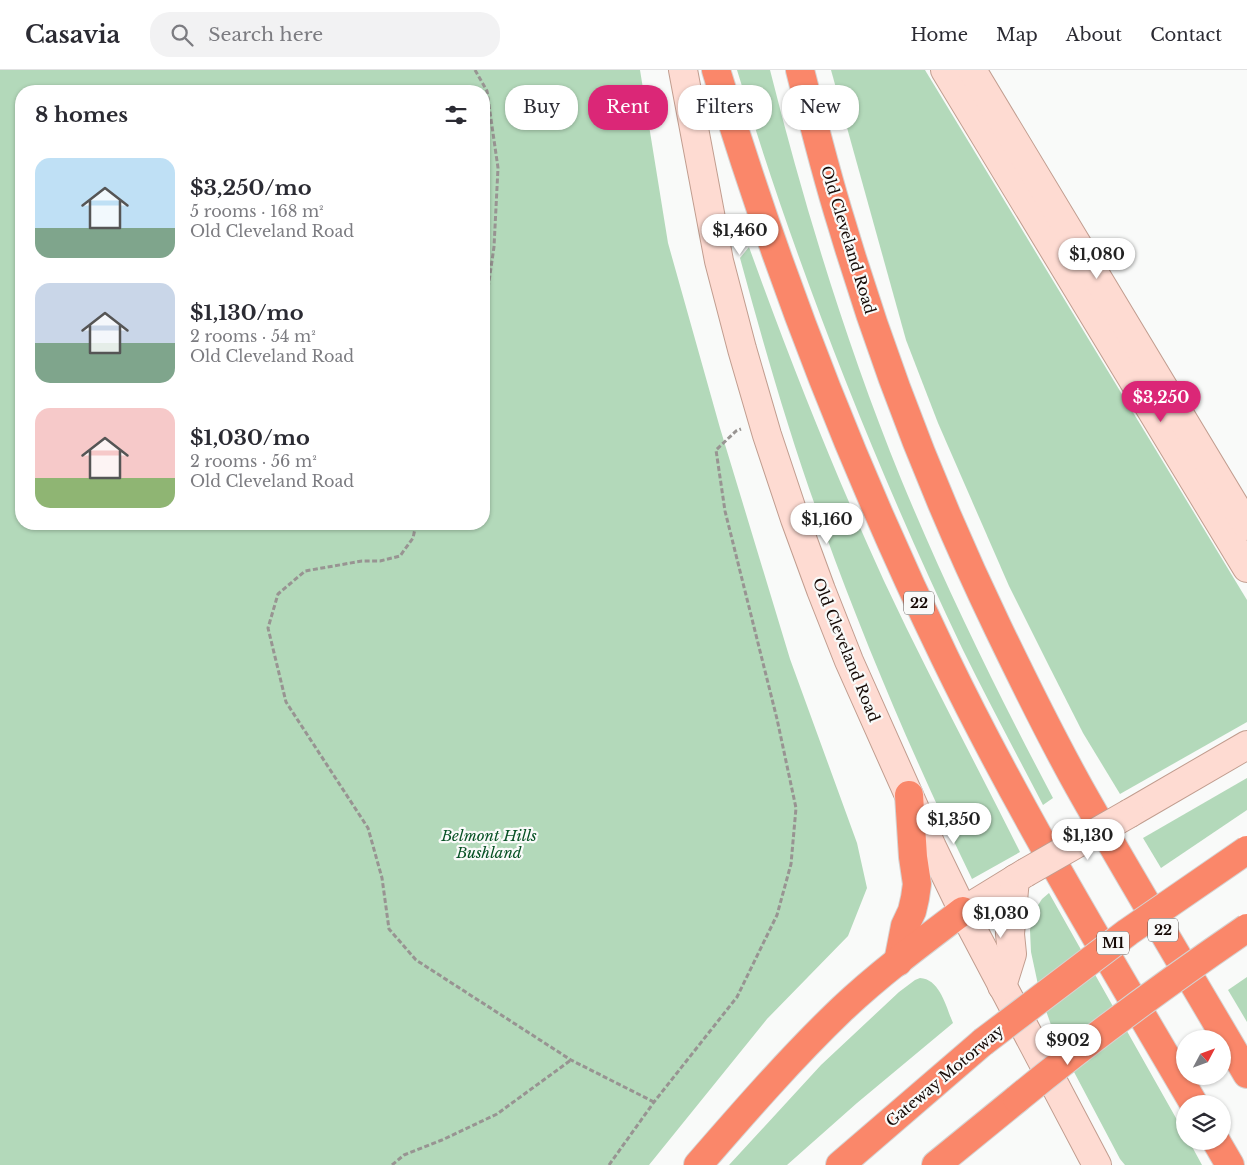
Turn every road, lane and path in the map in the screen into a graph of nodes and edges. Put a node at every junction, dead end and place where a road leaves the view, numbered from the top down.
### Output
1 (475, 70) edge
2 (683, 70) edge
3 (716, 70) edge
4 (800, 70) edge
5 (945, 70) edge
6 (972, 70) edge
7 (484, 85) edge
8 (490, 112) edge
9 (490, 275) edge
10 (762, 419) junction
11 (1247, 526) edge
12 (415, 530) edge
13 (1247, 568) edge
14 (1247, 745) edge
15 (909, 795) junction
16 (1247, 850) edge
17 (1020, 876) junction
18 (963, 912) junction
19 (1247, 928) edge
20 (898, 962) junction
21 (1002, 986) junction
22 (572, 1060) junction
23 (1247, 1074) edge
24 (1189, 1095) edge
25 (654, 1102) junction
26 (1221, 1150) edge
27 (392, 1165) edge
28 (609, 1165) edge
29 (698, 1165) edge
30 (840, 1165) edge
31 (936, 1165) edge
32 (1097, 1165) edge
33 (1230, 1165) edge

1 - 7 path
2 - 10 main road, Old Cleveland Road
3 - 24 highway, 22
4 - 23 highway, Old Cleveland Road / 22
5 - 13 main road
6 - 11 main road
8 - 9 path
10 - 15 main road, Old Cleveland Road
10 - 25 path
12 - 22 path
14 - 17 main road, bridge
15 - 18 main road, Old Cleveland Road
15 - 20 highway
16 - 30 highway, Gateway Motorway / M1, bridge
17 - 18 main road
17 - 21 main road
18 - 20 highway
18 - 21 main road, Old Cleveland Road
19 - 31 highway, bridge
20 - 29 highway
21 - 32 main road, Old Cleveland Road
22 - 25 path
22 - 27 path
25 - 28 path
26 - 33 highway

